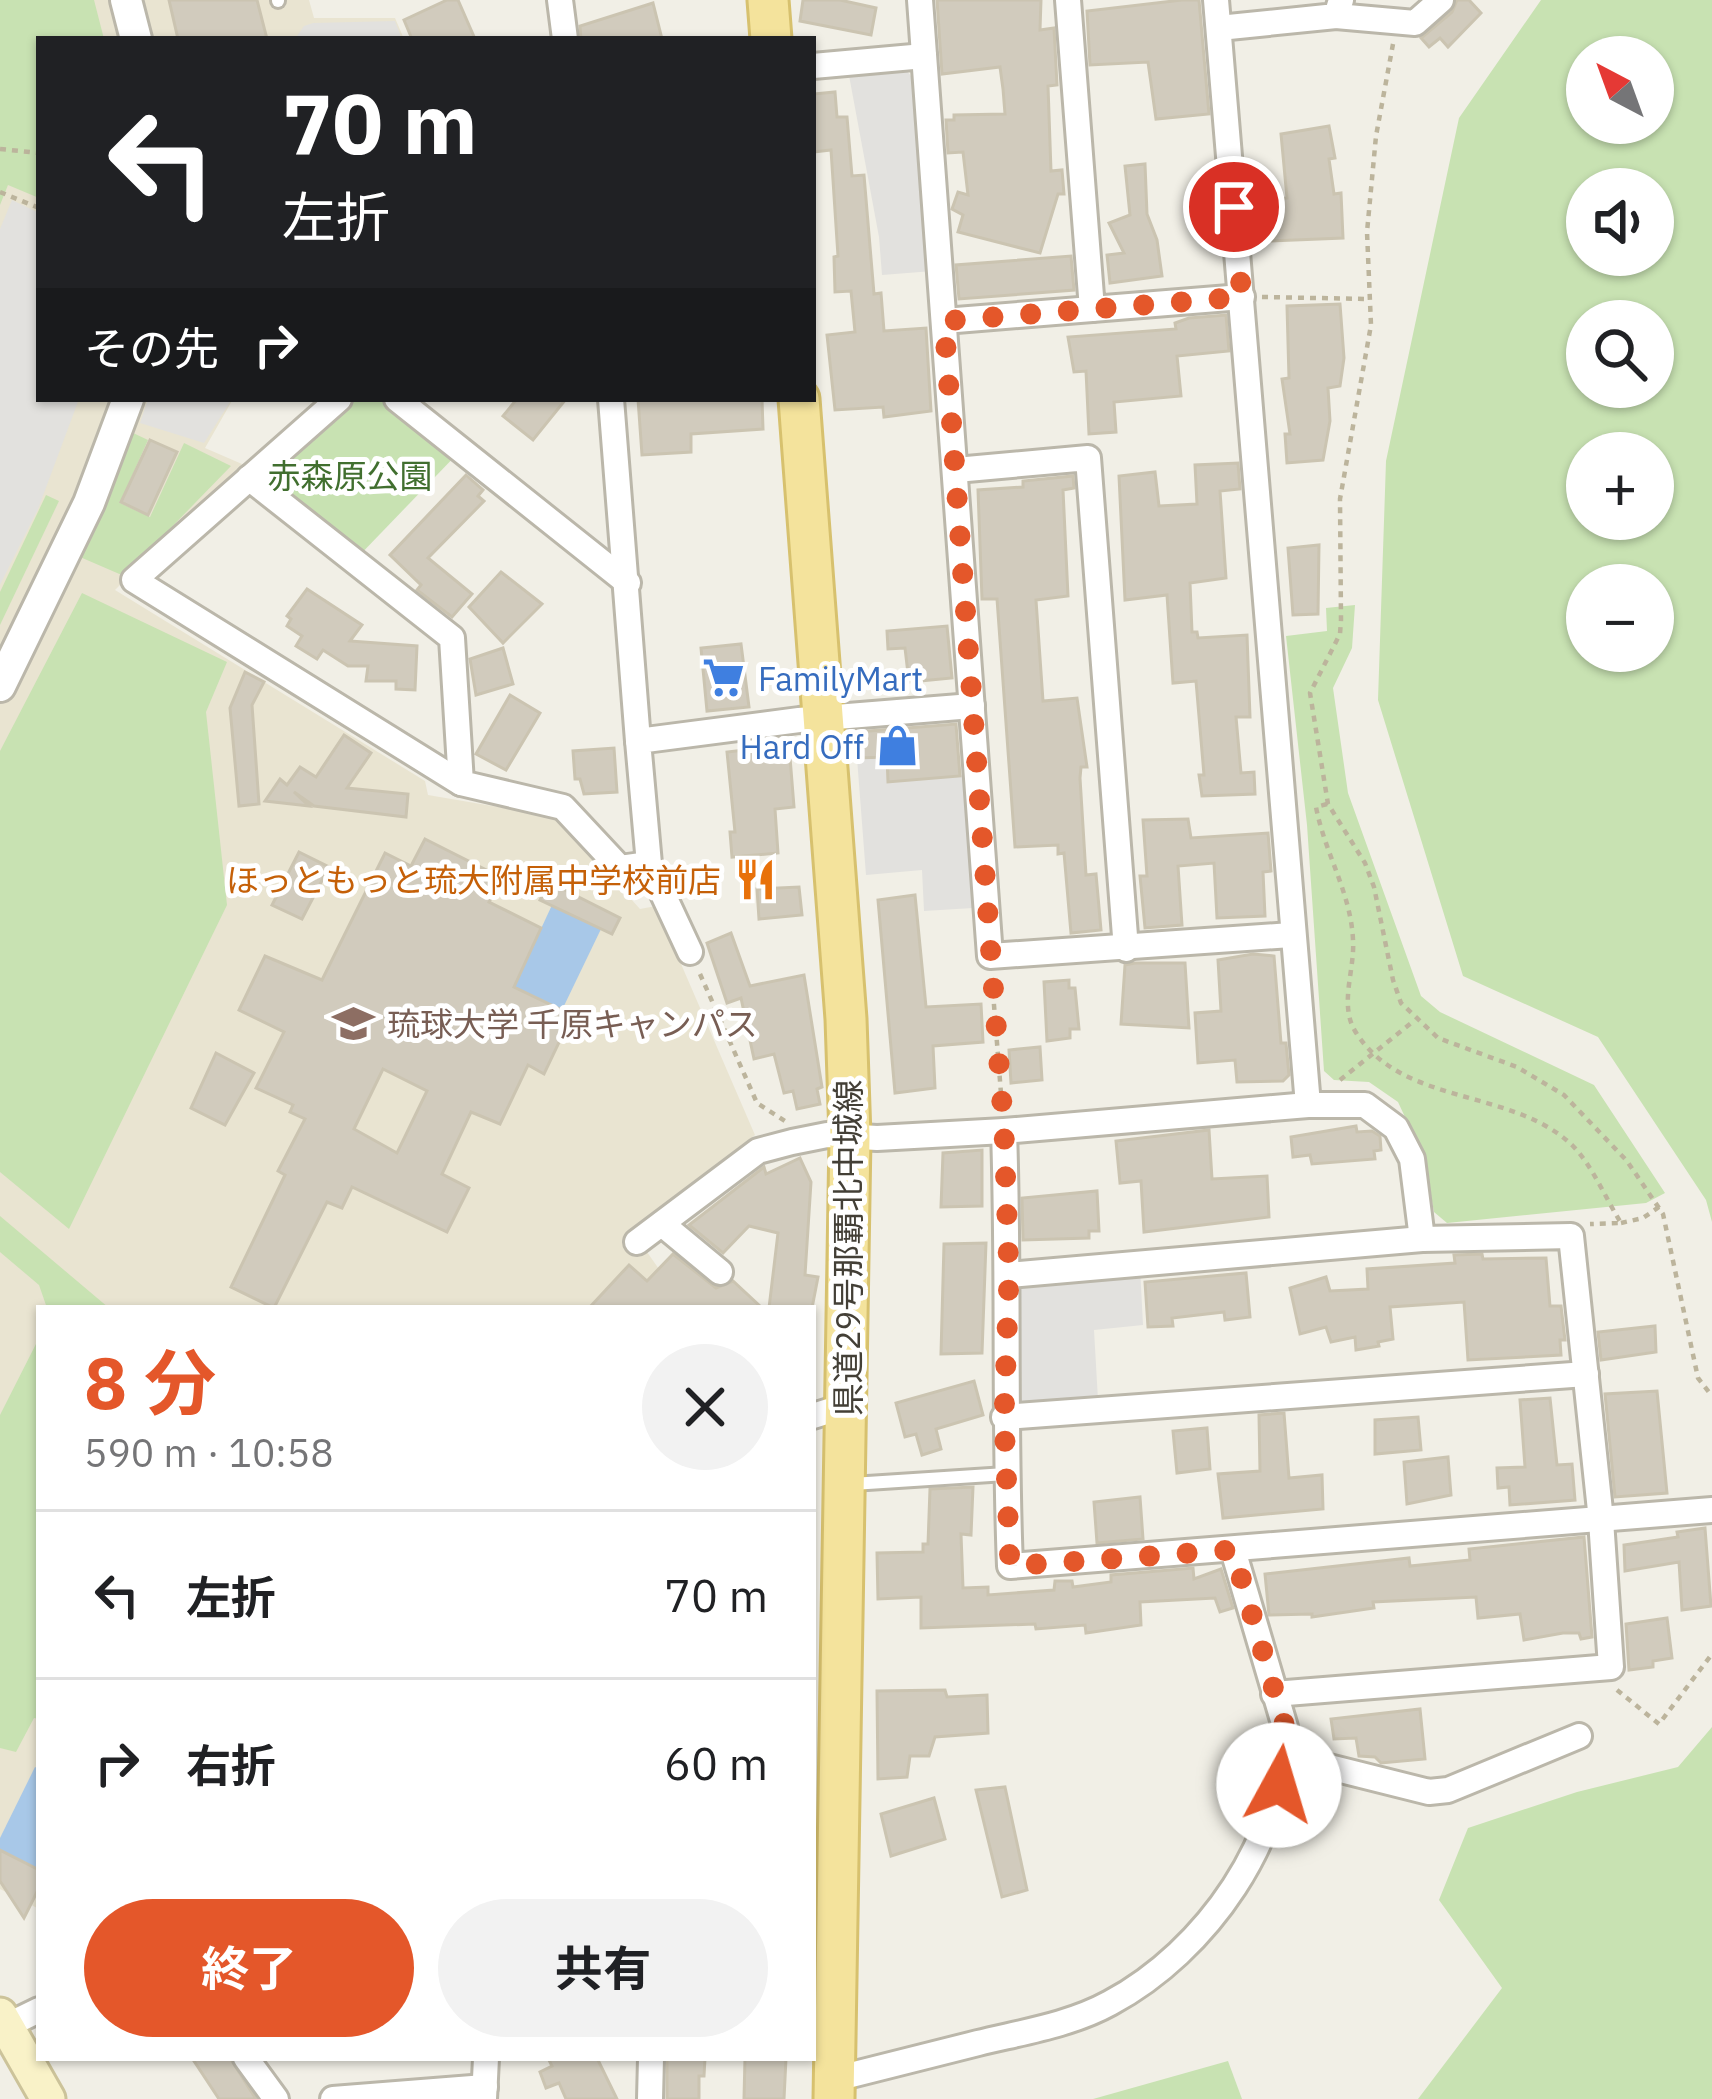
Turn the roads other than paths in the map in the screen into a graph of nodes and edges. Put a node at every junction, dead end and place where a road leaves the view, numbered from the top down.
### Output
1 (126, 0) edge
2 (560, 0) edge
3 (768, 0) edge
4 (920, 0) edge
5 (1068, 0) edge
6 (1216, 0) edge
7 (1442, 0) edge
8 (1339, 8) edge
9 (1219, 28) junction
10 (135, 36) edge
11 (565, 36) edge
12 (771, 36) edge
13 (924, 56) junction
14 (816, 66) edge
15 (1242, 297) junction
16 (1092, 309) junction
17 (944, 321) junction
18 (127, 402) edge
19 (336, 402) edge
20 (401, 402) edge
21 (610, 402) edge
22 (799, 402) edge
23 (956, 470) junction
24 (249, 478) junction
25 (628, 583) junction
26 (0, 686) edge
27 (973, 706) junction
28 (824, 718) junction
29 (638, 741) junction
30 (460, 784) junction
31 (650, 864) junction
32 (1292, 935) junction
33 (1126, 949) junction
34 (690, 952) road end
35 (1308, 1105) junction
36 (1004, 1131) junction
37 (850, 1138) junction
38 (662, 1224) junction
39 (1422, 1239) junction
40 (637, 1242) dead end
41 (719, 1272) dead end
42 (1009, 1276) junction
43 (1586, 1374) junction
44 (830, 1411) edge
45 (1004, 1417) junction
46 (1006, 1474) junction
47 (846, 1484) junction
48 (1712, 1510) edge
49 (1601, 1520) junction
50 (1233, 1550) junction
51 (828, 1668) edge
52 (1274, 1694) junction
53 (1579, 1736) dead end
54 (1286, 1756) junction
55 (36, 2011) edge
56 (2, 2023) edge
57 (248, 2061) edge
58 (486, 2061) edge
59 (651, 2061) edge
60 (834, 2089) edge
61 (485, 2093) edge
62 (48, 2099) edge
63 (276, 2099) edge
64 (333, 2099) edge
65 (650, 2099) edge

1 - 10 street
2 - 11 street
3 - 12 main road
4 - 13 street
5 - 16 street
6 - 9 street
7 - 8 street
8 - 9 street
9 - 15 street
13 - 14 street
13 - 17 street
15 - 16 street
15 - 32 street
16 - 17 street
17 - 23 street
18 - 26 street
19 - 24 street
20 - 25 street
21 - 25 street
22 - 28 main road, 県道29号那覇北中城線
23 - 27 street
23 - 33 street
24 - 30 street
24 - 30 street
25 - 29 street
27 - 28 street
27 - 33 street
28 - 29 street
28 - 37 main road, 県道29号那覇北中城線
29 - 31 street
30 - 31 street
31 - 34 street
32 - 33 street
32 - 35 street
35 - 36 street
35 - 39 street
36 - 37 street
36 - 42 street
37 - 38 street
37 - 44 main road, 県道29号那覇北中城線
38 - 40 street
38 - 41 street
39 - 42 street
39 - 43 street
42 - 45 street
43 - 45 street
43 - 49 street
44 - 47 main road, 県道29号那覇北中城線
45 - 46 street
46 - 47 lane
46 - 50 street
47 - 51 main road, 県道29号那覇北中城線
48 - 49 street
49 - 50 street
49 - 52 street
50 - 52 street
51 - 60 main road, 県道29号那覇北中城線
52 - 54 street
53 - 54 street
54 - 60 street
55 - 56 street
56 - 62 main road
57 - 63 street
58 - 61 street
59 - 65 street
61 - 64 street

